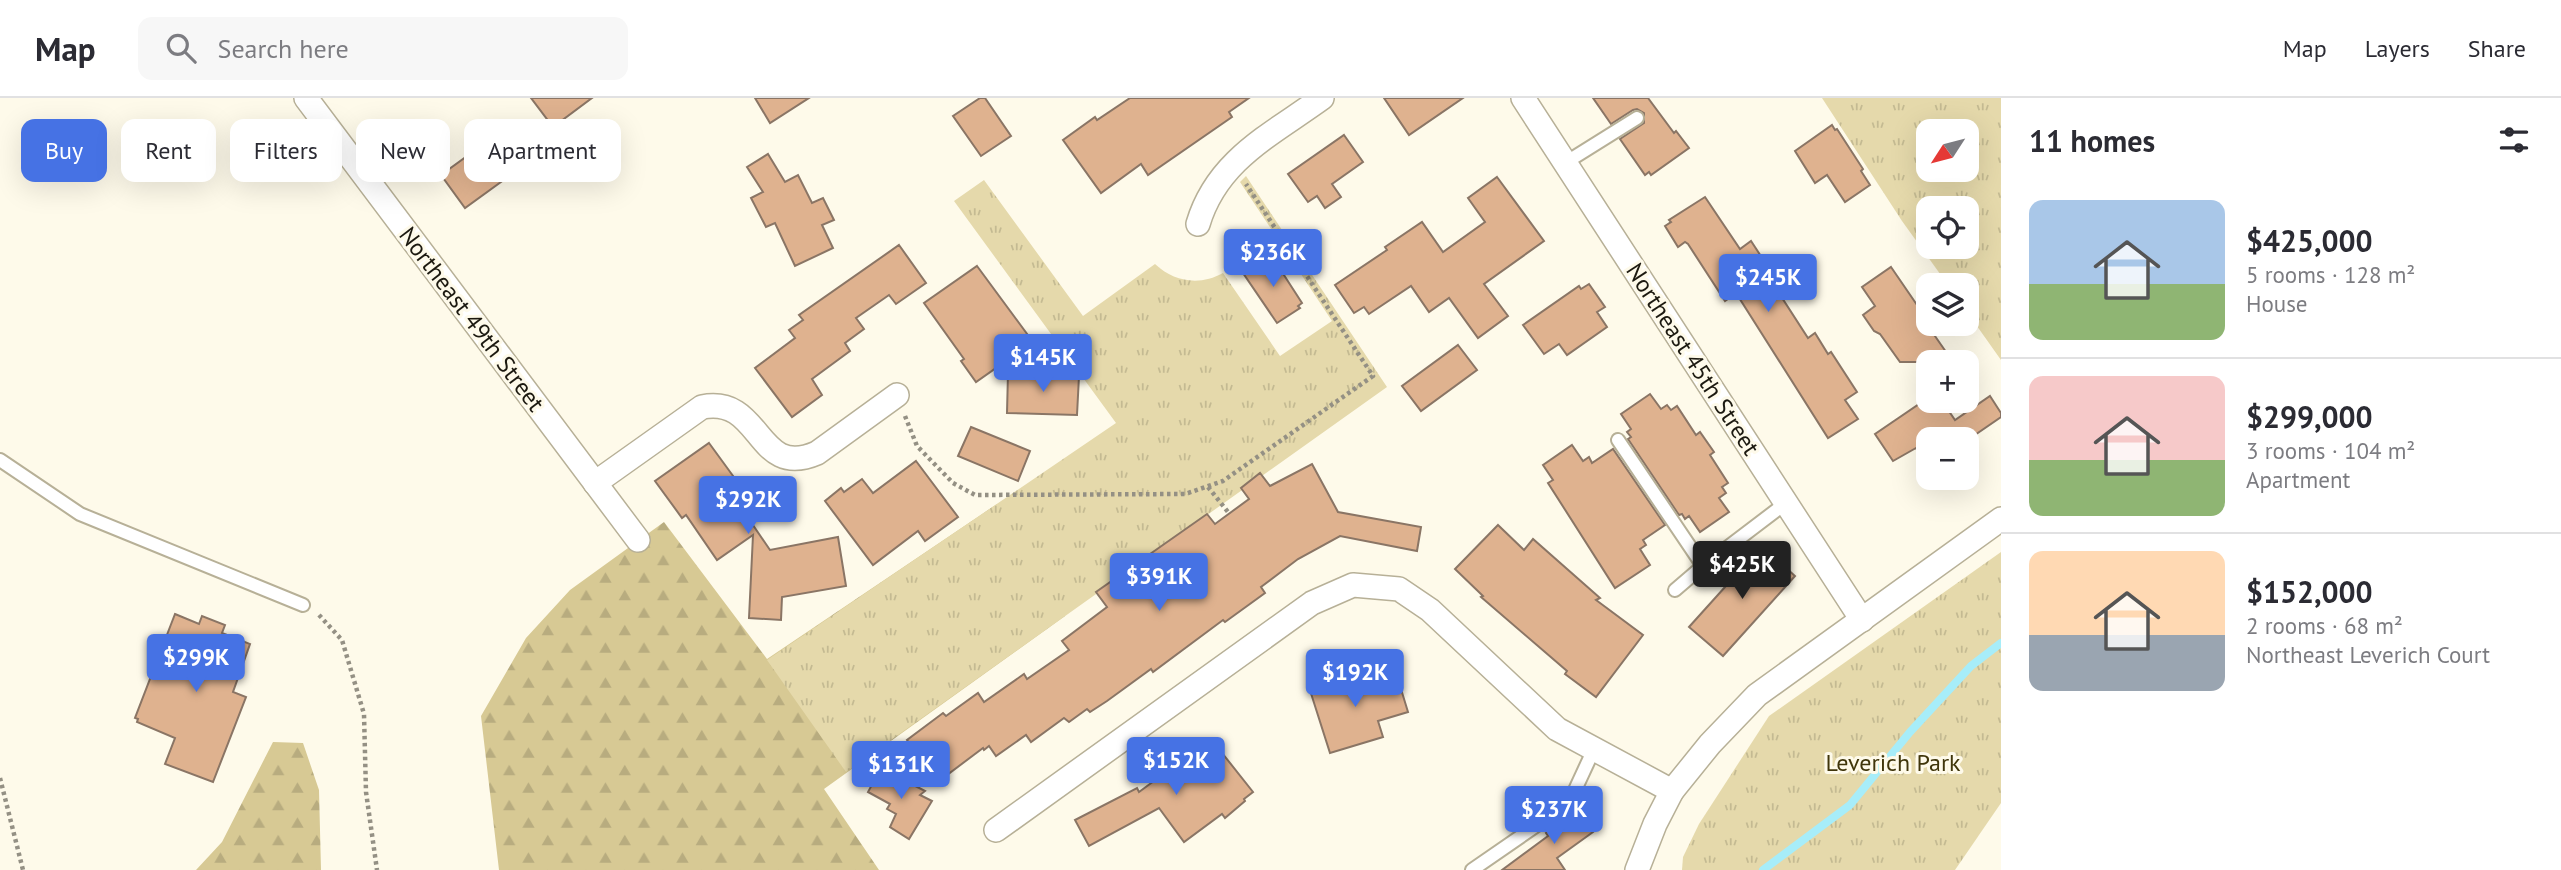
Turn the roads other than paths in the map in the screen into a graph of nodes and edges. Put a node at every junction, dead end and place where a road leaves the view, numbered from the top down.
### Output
1 (306, 98) edge
2 (1322, 98) edge
3 (1523, 98) edge
4 (1637, 118) dead end
5 (1565, 163) junction
6 (1198, 225) dead end
7 (897, 396) road end
8 (1618, 440) dead end
9 (0, 460) edge
10 (595, 482) junction
11 (1786, 503) junction
12 (2001, 519) edge
13 (638, 540) dead end
14 (1703, 566) junction
15 (1675, 590) dead end
16 (303, 605) road end
17 (1862, 620) junction
18 (1594, 749) junction
19 (1672, 791) junction
20 (996, 830) dead end
21 (1472, 870) edge
22 (1637, 870) edge

1 - 10 street, Northeast 49th Street
2 - 6 street
3 - 5 street, Northeast 45th Street
4 - 5 lane
5 - 11 street, Northeast 45th Street
7 - 10 street
8 - 14 lane
9 - 16 lane
10 - 13 street, Northeast 49th Street
11 - 14 lane
11 - 17 street, Northeast 45th Street
12 - 17 street
14 - 15 lane
17 - 19 street
18 - 19 street
18 - 20 street
18 - 21 lane
19 - 22 street

